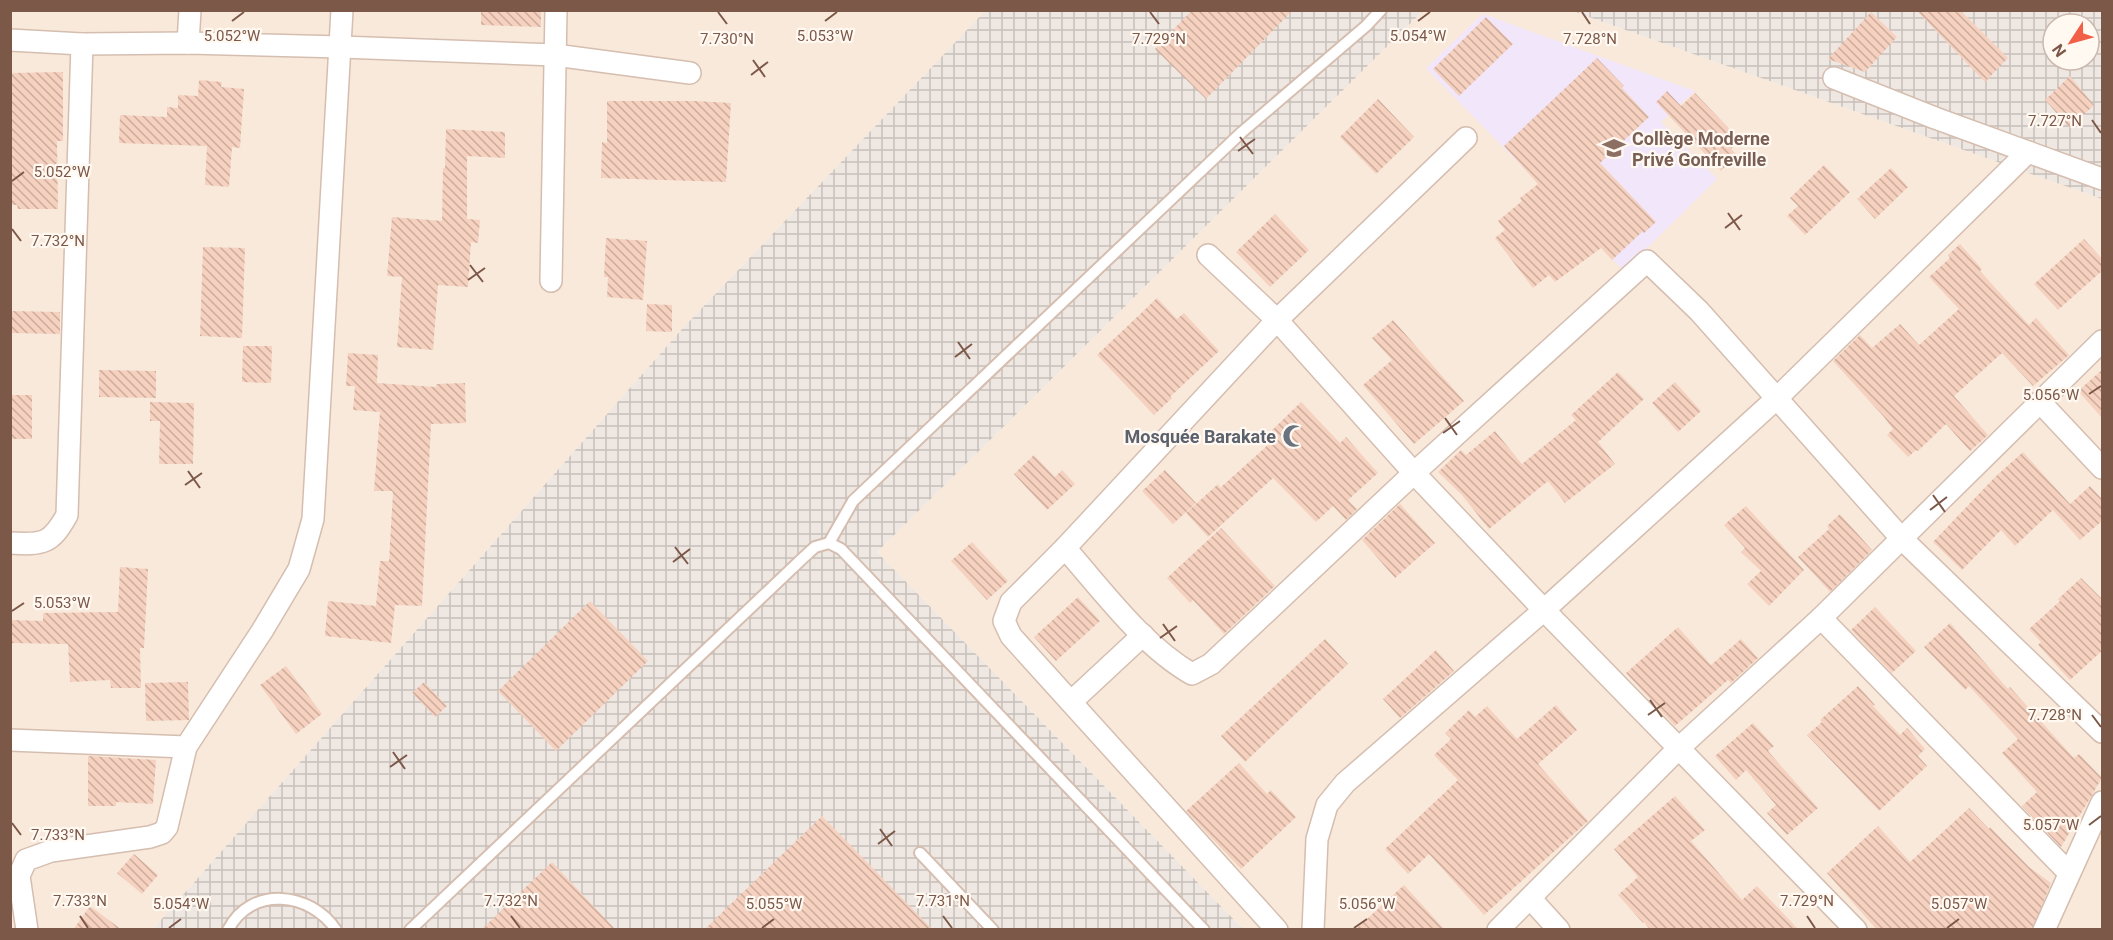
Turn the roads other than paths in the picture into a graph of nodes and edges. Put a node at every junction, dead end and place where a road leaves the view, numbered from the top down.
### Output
1 (190, 10) edge
2 (342, 10) edge
3 (556, 10) edge
4 (1381, 10) edge
5 (10, 40) edge
6 (188, 43) junction
7 (82, 44) junction
8 (341, 47) junction
9 (555, 55) junction
10 (690, 73) dead end
11 (1834, 78) dead end
12 (1466, 138) dead end
13 (2028, 152) junction
14 (2103, 179) edge
15 (1208, 255) dead end
16 (551, 281) dead end
17 (1277, 320) junction
18 (2103, 341) edge
19 (1776, 399) junction
20 (2040, 402) junction
21 (2103, 468) edge
22 (1414, 473) junction
23 (1901, 538) junction
24 (10, 543) edge
25 (829, 543) junction
26 (1065, 548) junction
27 (1544, 610) junction
28 (1821, 618) junction
29 (1143, 635) junction
30 (1071, 702) junction
31 (2103, 732) edge
32 (10, 740) edge
33 (186, 747) junction
34 (1679, 748) junction
35 (2103, 802) edge
36 (920, 853) dead end
37 (2068, 873) junction
38 (1530, 898) junction
39 (27, 930) edge
40 (228, 930) edge
41 (336, 930) edge
42 (410, 930) edge
43 (993, 930) edge
44 (1204, 930) edge
45 (1277, 930) edge
46 (1313, 930) edge
47 (1498, 930) edge
48 (1559, 930) edge
49 (1856, 930) edge
50 (2044, 930) edge

1 - 6 street
2 - 8 street
3 - 9 street
4 - 25 lane
5 - 7 street
6 - 7 street
6 - 8 street
7 - 24 street
8 - 9 street
8 - 33 street
9 - 10 street
9 - 16 street
11 - 13 street
12 - 17 street
13 - 14 street
13 - 19 street
15 - 17 street
17 - 22 street
17 - 26 street
18 - 20 street
19 - 22 street
19 - 23 street
19 - 27 street
20 - 21 street
20 - 23 street
22 - 27 street
22 - 29 street
23 - 28 street
23 - 31 street
25 - 42 lane
25 - 44 lane
26 - 29 street
26 - 30 street
27 - 34 street
27 - 46 street
28 - 34 street
28 - 37 street
29 - 30 street
30 - 45 street
32 - 33 street
33 - 39 street
34 - 38 street
34 - 49 street
35 - 37 street
36 - 43 lane
37 - 50 street
38 - 47 street
38 - 48 street
40 - 41 lane

